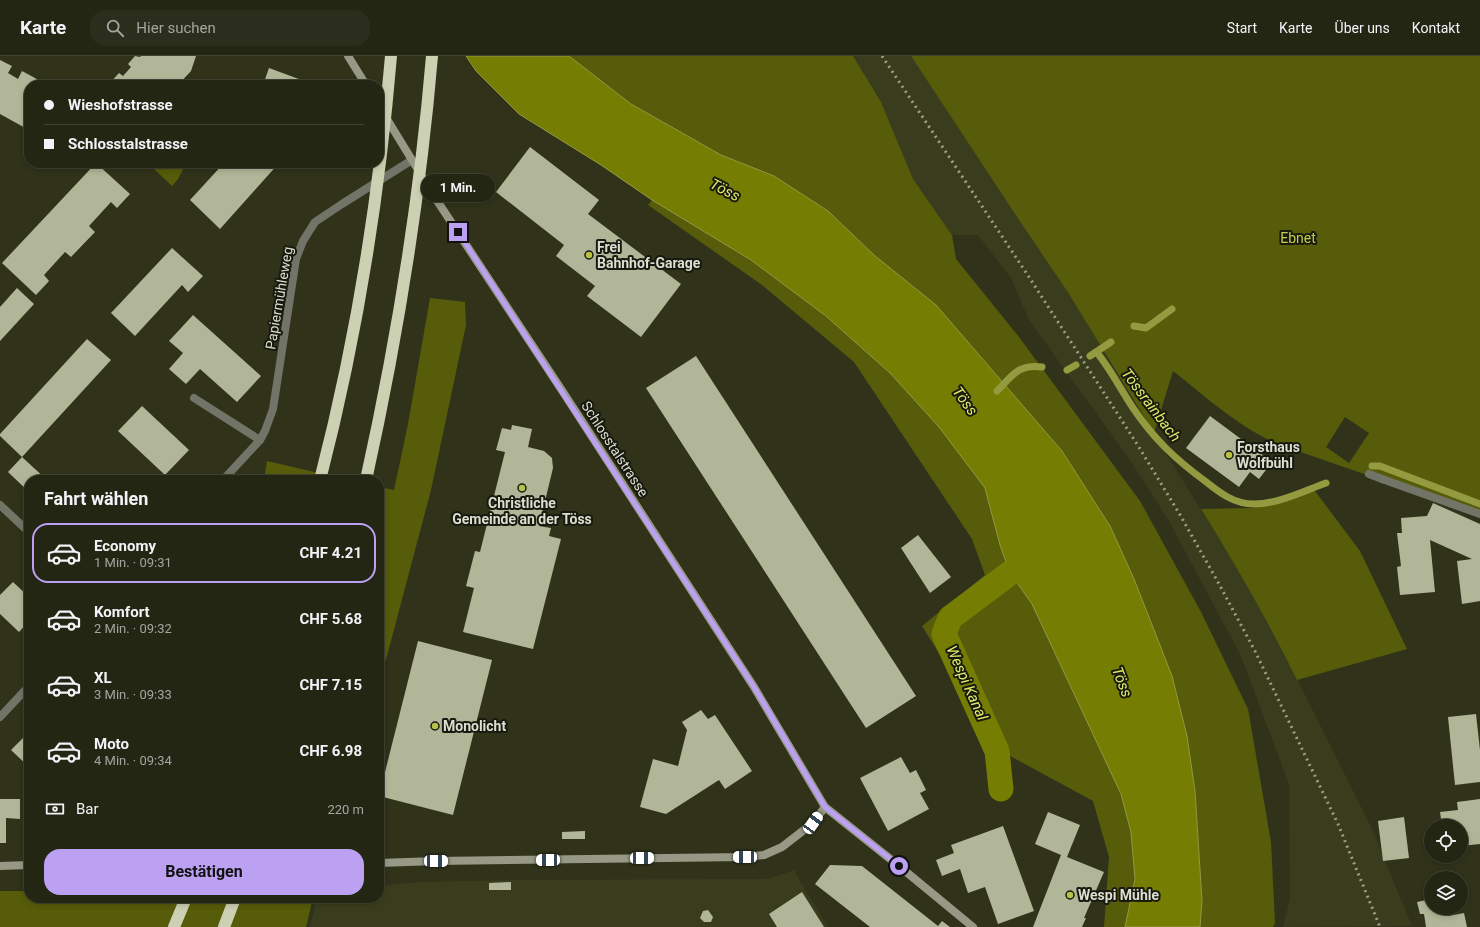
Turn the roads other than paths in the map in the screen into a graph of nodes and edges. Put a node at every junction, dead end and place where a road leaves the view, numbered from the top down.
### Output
1 (348, 56) edge
2 (391, 56) edge
3 (432, 56) edge
4 (363, 80) edge
5 (384, 114) edge
6 (384, 129) edge
7 (412, 160) junction
8 (379, 168) edge
9 (194, 398) dead end
10 (260, 440) junction
11 (1369, 474) dead end
12 (228, 475) edge
13 (321, 475) edge
14 (367, 475) edge
15 (0, 505) edge
16 (1480, 514) edge
17 (24, 527) edge
18 (24, 691) edge
19 (0, 717) edge
20 (825, 807) junction
21 (384, 863) edge
22 (24, 865) edge
23 (0, 866) edge
24 (184, 903) edge
25 (233, 903) edge
26 (174, 927) edge
27 (224, 927) edge
28 (973, 927) edge

1 - 4 main road
2 - 6 highway
3 - 14 highway
5 - 7 main road, Schlosstalstrasse
7 - 10 street, Papiermühleweg
7 - 20 main road, Schlosstalstrasse
8 - 13 highway
9 - 10 street
10 - 12 street, Papiermühleweg
11 - 16 street
15 - 17 street
18 - 19 street
20 - 21 main road
20 - 28 main road
22 - 23 main road
24 - 26 highway
25 - 27 highway

